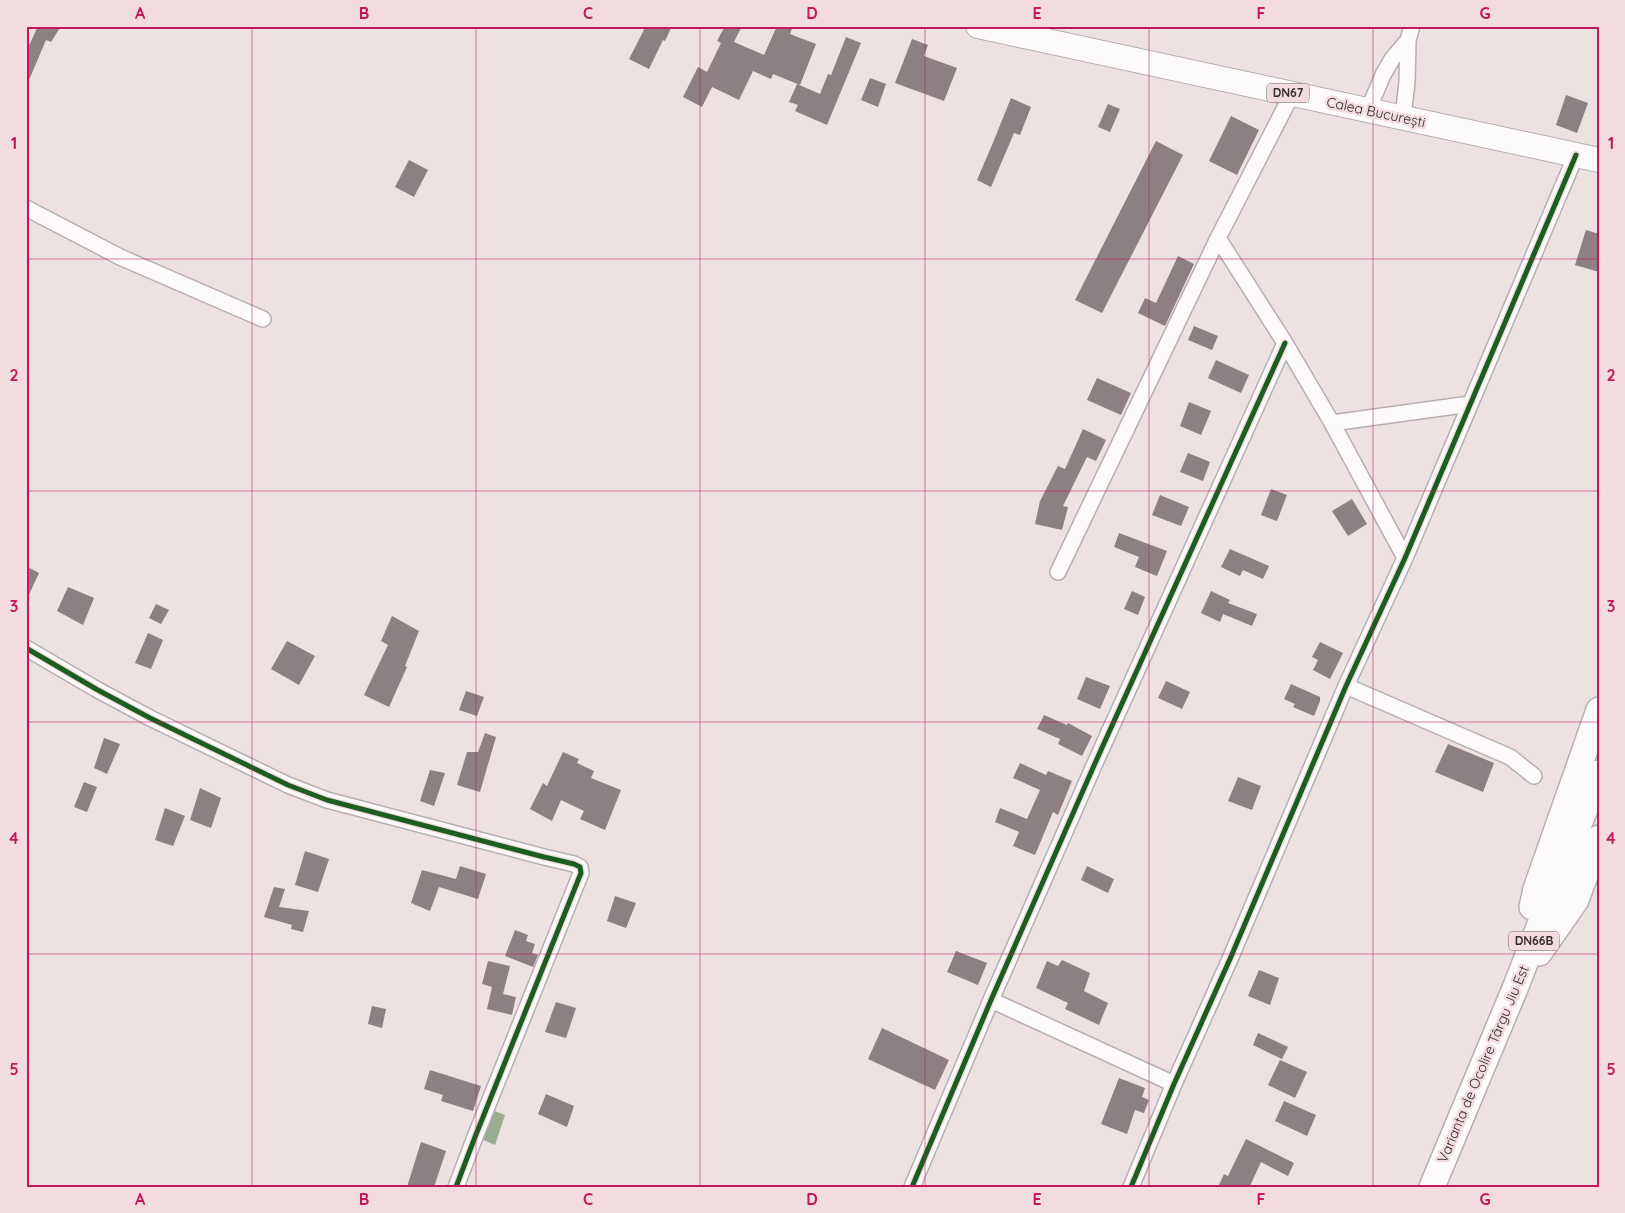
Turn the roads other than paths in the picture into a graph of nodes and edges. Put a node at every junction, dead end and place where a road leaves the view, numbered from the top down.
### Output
1 (978, 26) edge
2 (1410, 33) edge
3 (1292, 94) junction
4 (1368, 110) junction
5 (1403, 117) junction
6 (1588, 157) edge
7 (26, 208) edge
8 (1218, 238) junction
9 (263, 319) dead end
10 (1284, 343) junction
11 (1470, 404) junction
12 (1332, 423) junction
13 (1405, 558) junction
14 (1058, 572) dead end
15 (26, 648) edge
16 (1346, 686) junction
17 (1599, 710) edge
18 (1599, 773) edge
19 (1534, 776) dead end
20 (1599, 838) edge
21 (1516, 986) junction
22 (991, 1000) junction
23 (1174, 1084) junction
24 (456, 1187) edge
25 (912, 1187) edge
26 (1131, 1187) edge
27 (1432, 1187) edge

1 - 3 main road, Calea București / DN67
2 - 4 street
2 - 5 street
3 - 4 main road, Calea București / DN67
3 - 8 street
4 - 5 main road, Calea București / DN67
5 - 6 main road, Calea București / DN67
6 - 11 street
7 - 9 street
8 - 10 street
8 - 14 street
10 - 12 street
10 - 22 street
11 - 12 street
11 - 13 street
12 - 13 street
13 - 16 street
15 - 24 street
16 - 19 street
16 - 23 street
17 - 21 highway
18 - 21 highway, Varianta de Ocolire Târgu Jiu Est / DN66B
20 - 21 highway
21 - 27 highway, Varianta de Ocolire Târgu Jiu Est / DN66B
22 - 23 street
22 - 25 street
23 - 26 street

